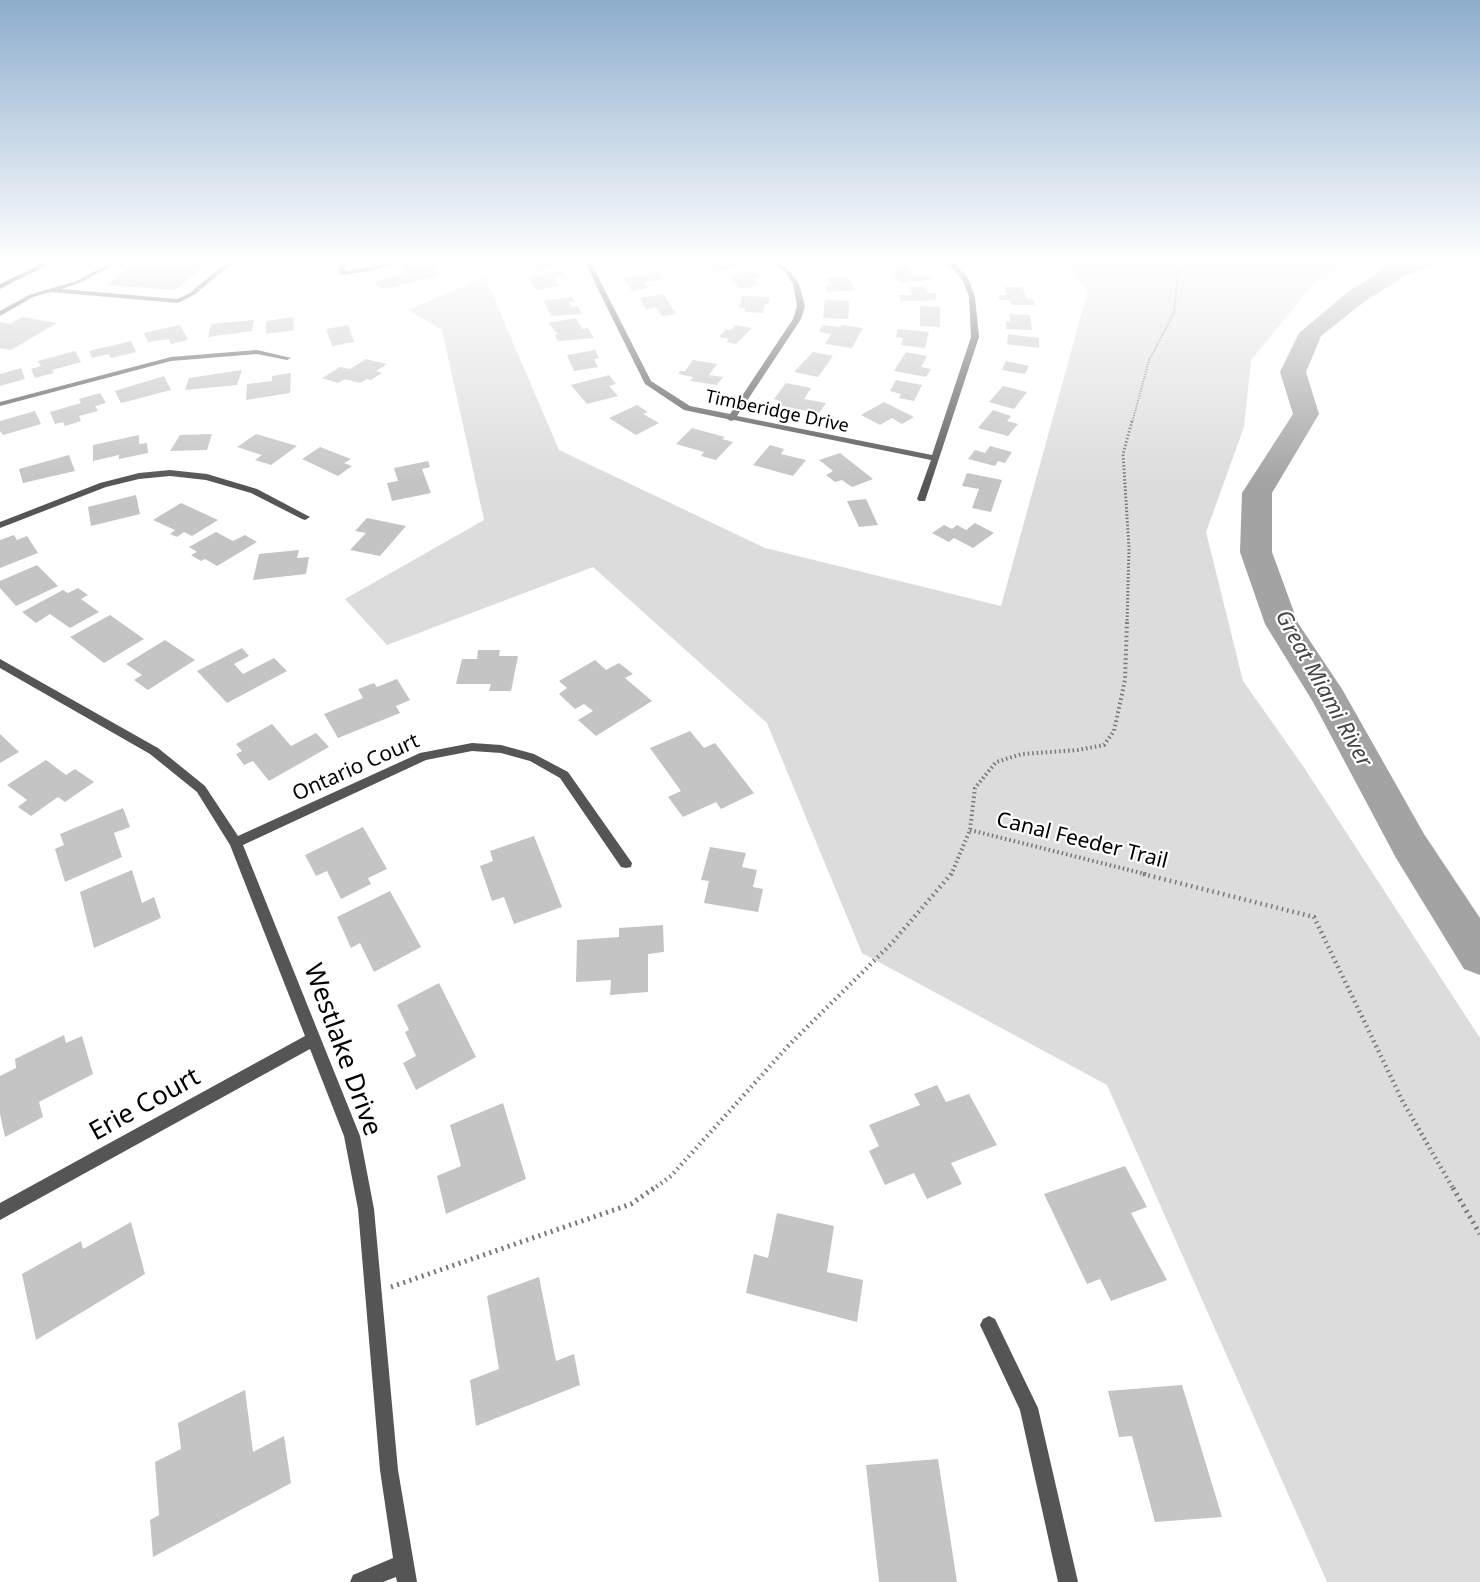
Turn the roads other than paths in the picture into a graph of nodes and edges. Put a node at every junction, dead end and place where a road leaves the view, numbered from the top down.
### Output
1 (624, 335) edge
2 (787, 335) edge
3 (975, 335) edge
4 (287, 358) dead end
5 (0, 404) edge
6 (732, 419) junction
7 (935, 458) junction
8 (922, 499) dead end
9 (305, 518) dead end
10 (0, 525) edge
11 (0, 663) edge
12 (236, 843) junction
13 (626, 863) dead end
14 (314, 1039) junction
15 (0, 1212) edge
16 (989, 1325) dead end
17 (406, 1573) edge
18 (360, 1582) edge
19 (1068, 1582) edge

1 - 6 street, Timberidge Drive
2 - 6 street
3 - 7 street
4 - 5 street
6 - 7 street, Timberidge Drive
7 - 8 street
9 - 10 street
11 - 12 street, Westlake Drive
12 - 13 street, Ontario Court
12 - 14 street, Westlake Drive
14 - 15 street, Erie Court
14 - 17 street, Westlake Drive
16 - 19 street
17 - 18 street

